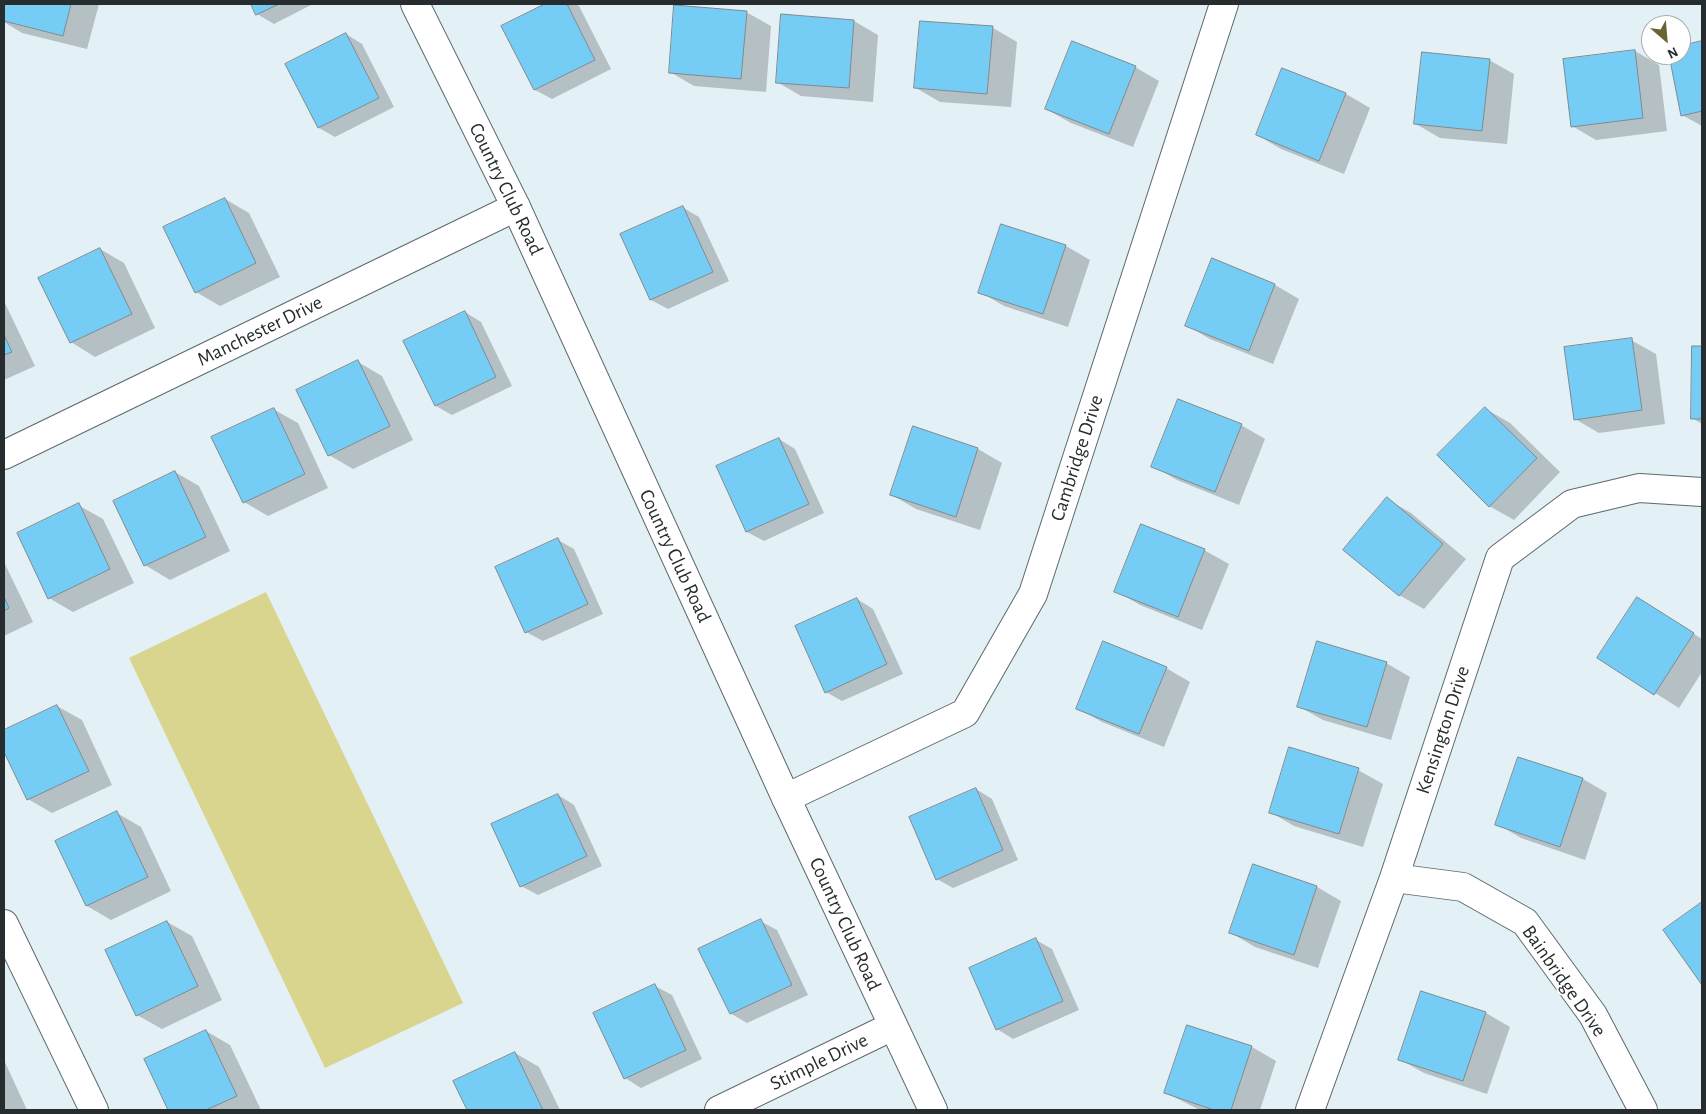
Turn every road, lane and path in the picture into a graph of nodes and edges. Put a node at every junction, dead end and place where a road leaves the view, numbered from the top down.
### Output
1 (415, 4) edge
2 (1224, 4) edge
3 (516, 207) junction
4 (4, 455) edge
5 (1702, 492) edge
6 (786, 798) junction
7 (1394, 878) junction
8 (4, 924) edge
9 (893, 1026) junction
10 (94, 1110) edge
11 (719, 1110) edge
12 (933, 1110) edge
13 (1310, 1110) edge
14 (1643, 1110) edge

1 - 3 street, Country Club Road
2 - 6 street, Cambridge Drive
3 - 4 street, Manchester Drive
3 - 6 street, Country Club Road
5 - 7 street, Kensington Drive
6 - 9 street, Country Club Road
7 - 13 street, Kensington Drive
7 - 14 street, Bainbridge Drive
8 - 10 street
9 - 11 street, Stimple Drive
9 - 12 street, Country Club Road

